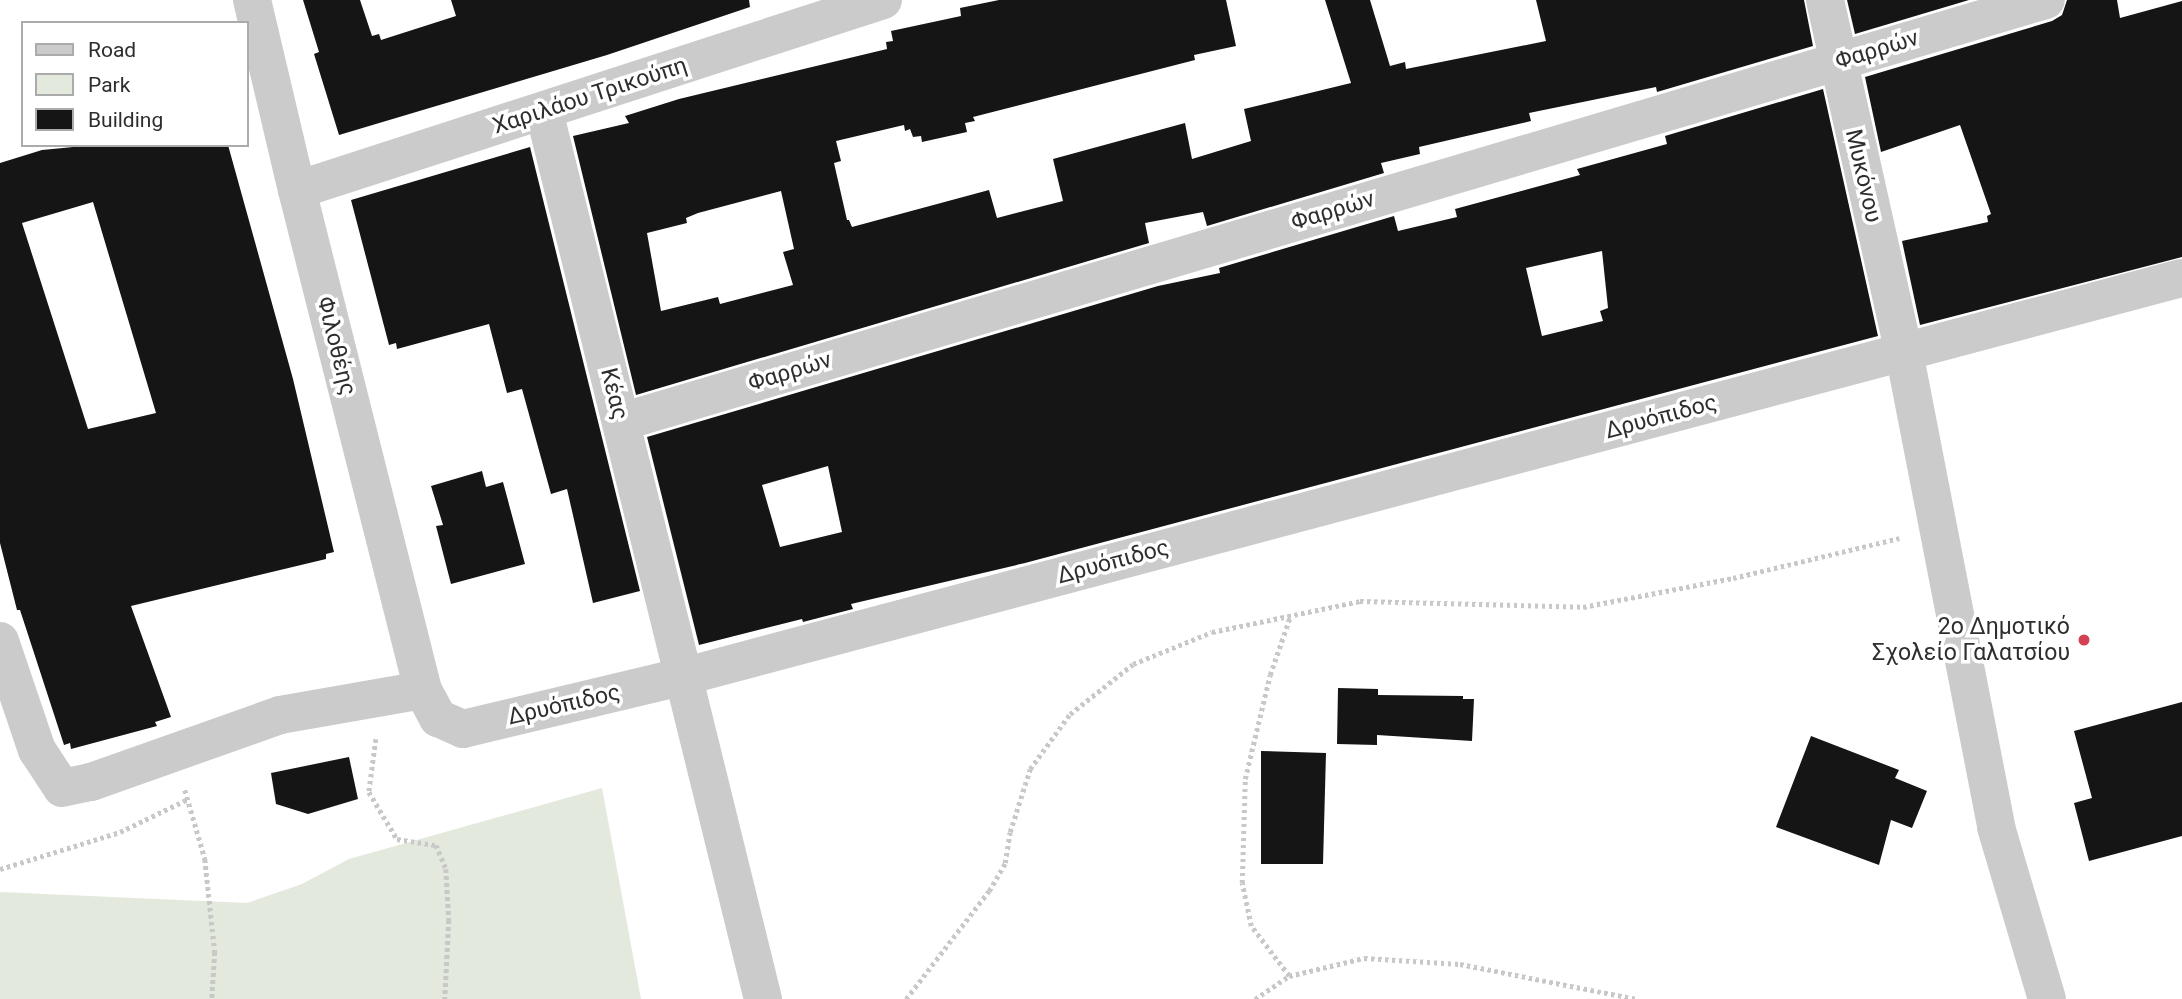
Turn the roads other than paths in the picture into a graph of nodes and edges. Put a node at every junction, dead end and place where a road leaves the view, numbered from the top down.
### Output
1 (252, 0) edge
2 (883, 0) edge
3 (1825, 0) edge
4 (2046, 0) edge
5 (1837, 62) junction
6 (544, 111) junction
7 (297, 190) junction
8 (2182, 278) edge
9 (1905, 352) junction
10 (621, 422) junction
11 (0, 641) edge
12 (682, 677) junction
13 (423, 690) junction
14 (764, 999) edge
15 (2048, 999) edge

1 - 7 street, Φιλοθέης
2 - 6 street, Χαριλάου Τρικούπη
3 - 5 street, Μυκόνου
4 - 5 street, Φαρρών
5 - 9 street, Μυκόνου
5 - 10 street, Φαρρών
6 - 7 street, Χαριλάου Τρικούπη
6 - 10 street, Κέας
7 - 13 street, Φιλοθέης
8 - 9 street, Δρυόπιδος
9 - 12 street, Δρυόπιδος
9 - 15 street, Μυκόνου
10 - 12 street, Κέας
11 - 13 street
12 - 13 street, Δρυόπιδος
12 - 14 street, Κέας

